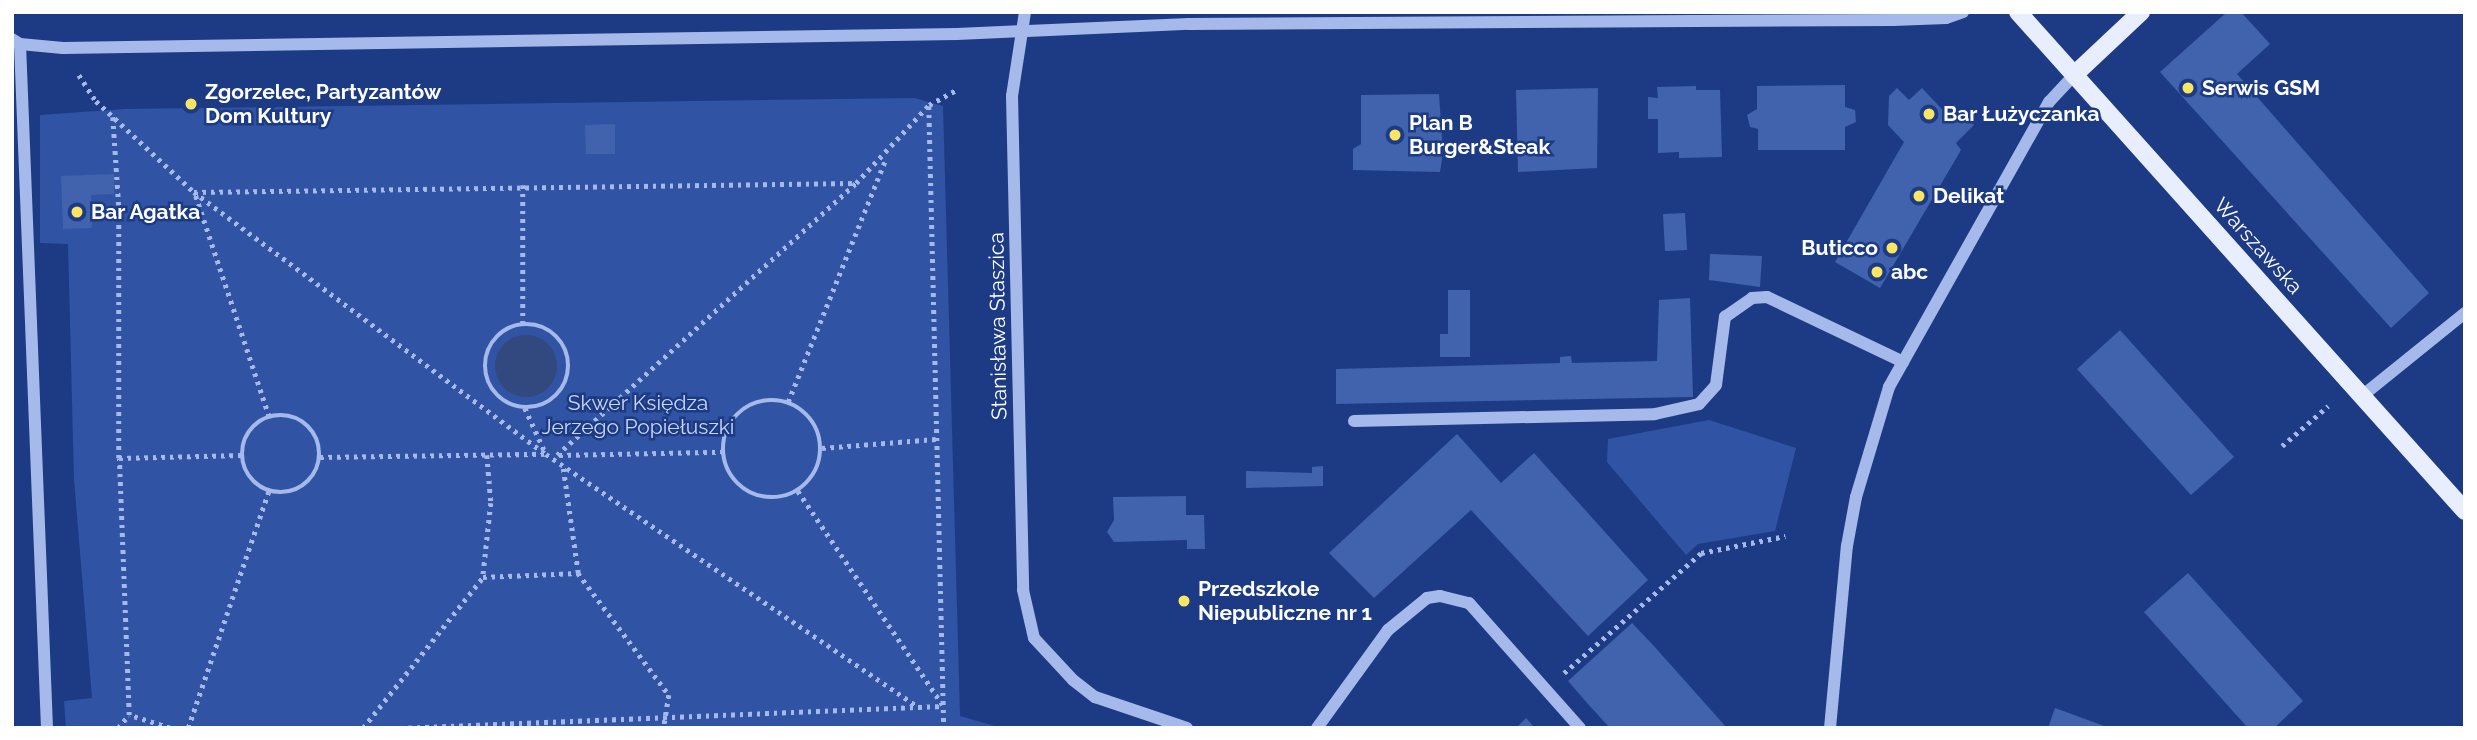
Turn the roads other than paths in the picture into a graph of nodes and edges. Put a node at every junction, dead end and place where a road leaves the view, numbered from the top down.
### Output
1 (1025, 12) edge
2 (1963, 12) edge
3 (2018, 12) edge
4 (2141, 12) edge
5 (1020, 30) junction
6 (16, 42) edge
7 (2074, 75) junction
8 (2465, 313) edge
9 (1903, 362) junction
10 (2362, 396) junction
11 (1354, 421) dead end
12 (2465, 511) edge
13 (47, 728) edge
14 (1187, 728) edge
15 (1317, 728) edge
16 (1580, 728) edge
17 (1830, 728) edge

1 - 5 street, Stanisława Staszica
2 - 5 street
3 - 7 main road, Warszawska
4 - 7 main road
5 - 6 street
5 - 14 street, Stanisława Staszica
6 - 13 street
7 - 9 street
7 - 10 main road, Warszawska
8 - 10 street
9 - 11 street
9 - 17 street
10 - 12 main road, Warszawska
15 - 16 street

